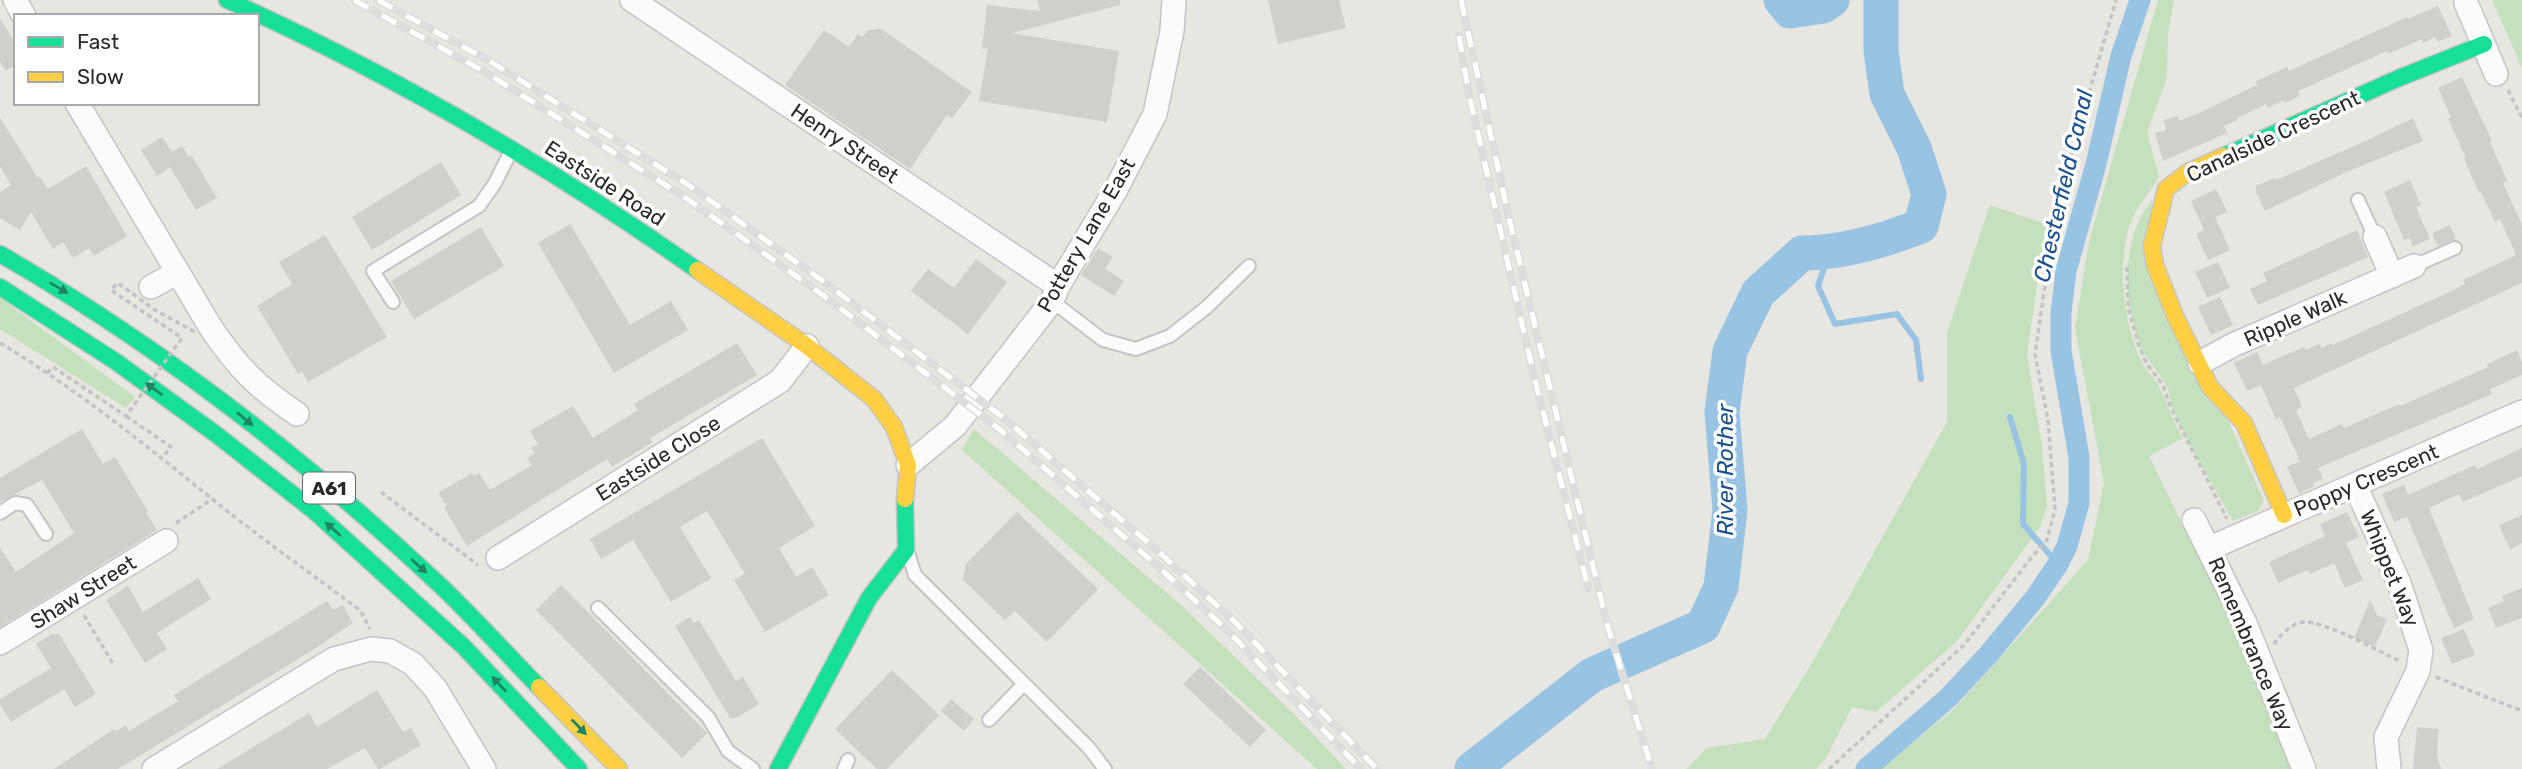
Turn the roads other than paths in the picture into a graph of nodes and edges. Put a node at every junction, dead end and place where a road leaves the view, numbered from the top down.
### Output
1 (228, 0) edge
2 (632, 0) edge
3 (1174, 0) edge
4 (2466, 3) dead end
5 (259, 14) edge
6 (259, 14) edge
7 (2484, 44) junction
8 (2496, 74) road end
9 (78, 105) edge
10 (512, 148) junction
11 (2358, 200) dead end
12 (2375, 237) joint
13 (2455, 248) dead end
14 (0, 254) edge
15 (1249, 266) dead end
16 (2414, 266) joint
17 (178, 272) junction
18 (2392, 276) junction
19 (0, 287) edge
20 (151, 287) dead end
21 (1055, 294) junction
22 (393, 302) dead end
23 (807, 346) junction
24 (2200, 363) junction
25 (2522, 412) edge
26 (297, 414) dead end
27 (908, 465) junction
28 (2355, 485) junction
29 (0, 513) edge
30 (2284, 515) junction
31 (2194, 520) dead end
32 (47, 534) dead end
33 (166, 541) road end
34 (2210, 548) junction
35 (906, 550) junction
36 (498, 558) road end
37 (598, 608) dead end
38 (0, 643) edge
39 (1024, 684) junction
40 (989, 720) dead end
41 (154, 769) edge
42 (484, 769) edge
43 (579, 769) edge
44 (619, 769) edge
45 (753, 769) edge
46 (778, 769) edge
47 (1105, 769) edge
48 (2304, 769) edge
49 (2389, 769) edge

1 - 6 main road, Eastside Road
2 - 21 street, Henry Street
3 - 21 street, Pottery Lane East
4 - 7 street
5 - 10 main road, Eastside Road
7 - 8 street
7 - 24 main road, Canalside Crescent
9 - 17 street
10 - 22 lane
10 - 23 main road, Eastside Road
11 - 12 lane
12 - 18 street
13 - 16 lane, Ripple Walk
14 -> 44 main road, A61
15 - 21 lane
16 - 18 street, Ripple Walk
17 - 20 street
17 - 26 street
18 - 24 street, Ripple Walk
43 -> 19 main road, A61
21 - 27 street, Pottery Lane East
23 - 27 main road, Eastside Road
23 - 36 street, Eastside Close
24 - 30 main road, Canalside Crescent
25 - 28 street, Poppy Crescent
27 - 35 main road
28 - 30 street, Poppy Crescent
28 - 49 street, Whippet Way
29 - 32 lane
30 - 34 street, Poppy Crescent
31 - 34 street, Remembrance Way
33 - 38 street, Shaw Street
34 - 48 street, Remembrance Way
35 - 39 lane
35 - 46 main road
37 - 45 lane
39 - 40 lane
39 - 47 lane
41 - 42 street

